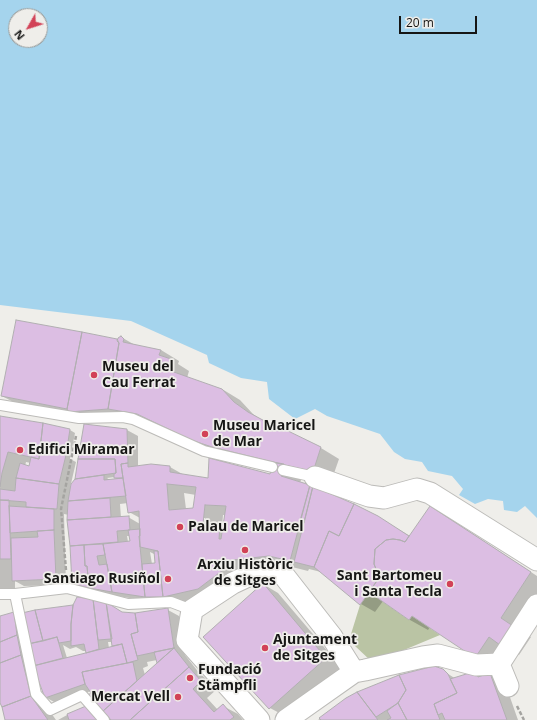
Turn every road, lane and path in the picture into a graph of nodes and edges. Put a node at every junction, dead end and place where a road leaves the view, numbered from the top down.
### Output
1 (0, 404) edge
2 (79, 418) junction
3 (272, 467) dead end
4 (283, 470) dead end
5 (315, 477) joint
6 (537, 560) edge
7 (67, 588) junction
8 (0, 594) edge
9 (15, 594) junction
10 (537, 605) edge
11 (192, 610) junction
12 (500, 664) junction
13 (354, 672) junction
14 (508, 686) dead end
15 (251, 717) edge
16 (104, 720) edge
17 (286, 720) edge

1 - 2 lane
2 - 3 lane
2 - 7 path
4 - 5 lane
5 - 6 street
7 - 9 lane
7 - 11 lane
8 - 9 lane
9 - 16 lane
10 - 12 street
11 - 13 street
11 - 15 street
12 - 13 street
12 - 14 street
13 - 17 street

